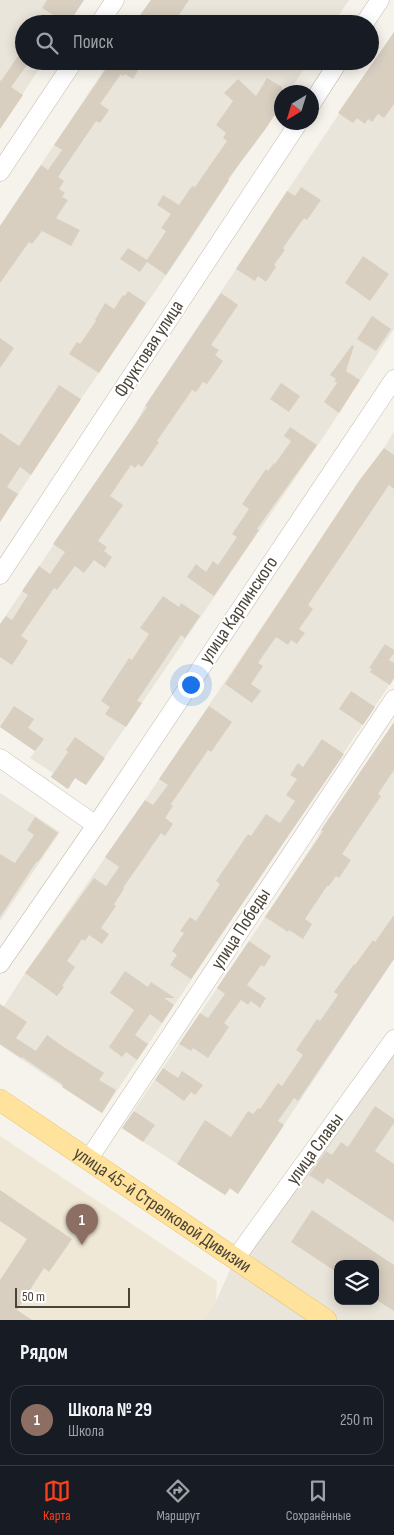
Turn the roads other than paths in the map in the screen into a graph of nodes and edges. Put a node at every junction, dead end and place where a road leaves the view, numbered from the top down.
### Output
1 (115, 0) edge
2 (380, 0) edge
3 (105, 15) edge
4 (370, 15) edge
5 (68, 70) edge
6 (333, 70) edge
7 (319, 92) edge
8 (294, 130) edge
9 (0, 172) edge
10 (394, 379) edge
11 (0, 575) edge
12 (394, 699) edge
13 (0, 758) edge
14 (96, 825) junction
15 (0, 964) edge
16 (394, 1039) edge
17 (0, 1100) edge
18 (88, 1160) junction
19 (235, 1259) junction
20 (326, 1320) edge

1 - 3 street
2 - 4 street
5 - 9 street
6 - 7 street
8 - 11 street, Фруктовая улица
10 - 14 street, улица Карпинского
12 - 18 street, улица Победы
13 - 14 street
14 - 15 street, улица Карпинского
16 - 19 street, улица Славы
17 - 18 main road, улица 45-й Стрелковой Дивизии
18 - 19 main road, улица 45-й Стрелковой Дивизии
19 - 20 main road, улица 45-й Стрелковой Дивизии

